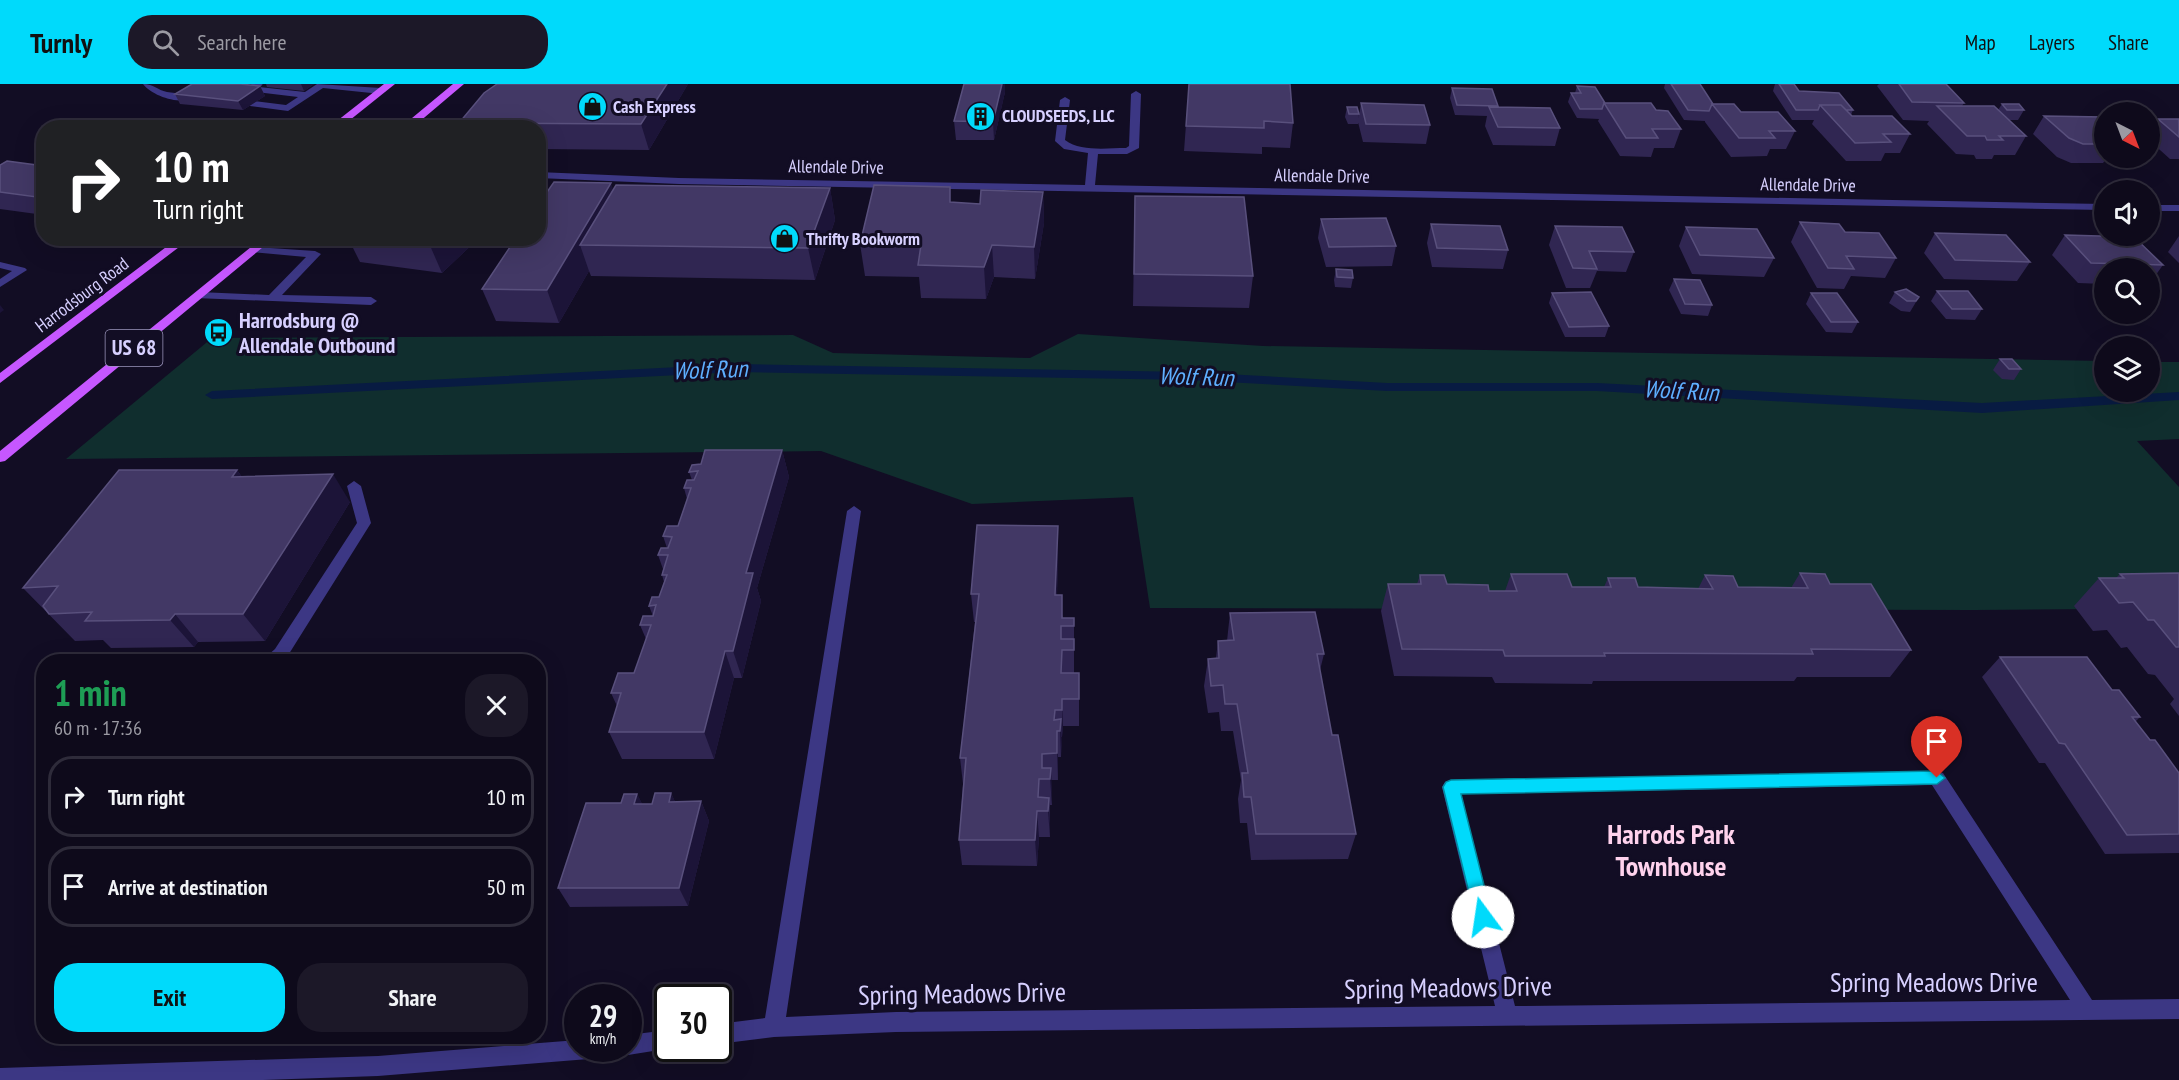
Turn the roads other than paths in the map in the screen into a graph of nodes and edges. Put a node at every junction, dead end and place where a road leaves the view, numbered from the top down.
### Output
1 (148, 84) edge
2 (258, 84) edge
3 (322, 84) edge
4 (390, 84) edge
5 (459, 84) edge
6 (381, 91) junction
7 (1136, 94) dead end
8 (307, 95) junction
9 (192, 97) edge
10 (1065, 100) dead end
11 (253, 104) edge
12 (343, 120) edge
13 (415, 120) edge
14 (1093, 151) junction
15 (546, 175) edge
16 (1090, 189) junction
17 (2094, 207) edge
18 (2160, 208) edge
19 (2179, 208) edge
20 (175, 246) edge
21 (260, 246) edge
22 (255, 250) junction
23 (0, 265) edge
24 (0, 284) edge
25 (198, 296) junction
26 (273, 297) junction
27 (372, 301) dead end
28 (0, 379) edge
29 (0, 458) edge
30 (354, 486) dead end
31 (854, 511) dead end
32 (280, 654) edge
33 (2179, 1009) edge
34 (2088, 1011) junction
35 (1507, 1016) junction
36 (774, 1027) junction
37 (732, 1032) edge
38 (564, 1051) edge
39 (0, 1078) edge

1 - 9 street
2 - 8 street
3 - 6 street
3 - 8 street
4 - 6 main road
5 - 13 main road
6 - 12 main road
7 - 14 street
8 - 11 street
10 - 14 street
14 - 16 street
15 - 16 street, Allendale Drive
16 - 17 street, Allendale Drive
18 - 19 street
20 - 28 main road, Harrodsburg Road / US 68
21 - 22 main road, US 68
22 - 25 main road, US 68
22 - 26 street
23 - 24 street
25 - 26 street
25 - 29 main road, US 68
26 - 27 street
30 - 32 street
31 - 36 street
33 - 34 street, Spring Meadows Drive
34 - 35 street, Spring Meadows Drive
34 - 35 street
35 - 36 street, Spring Meadows Drive
36 - 37 street, Spring Meadows Drive
38 - 39 street

